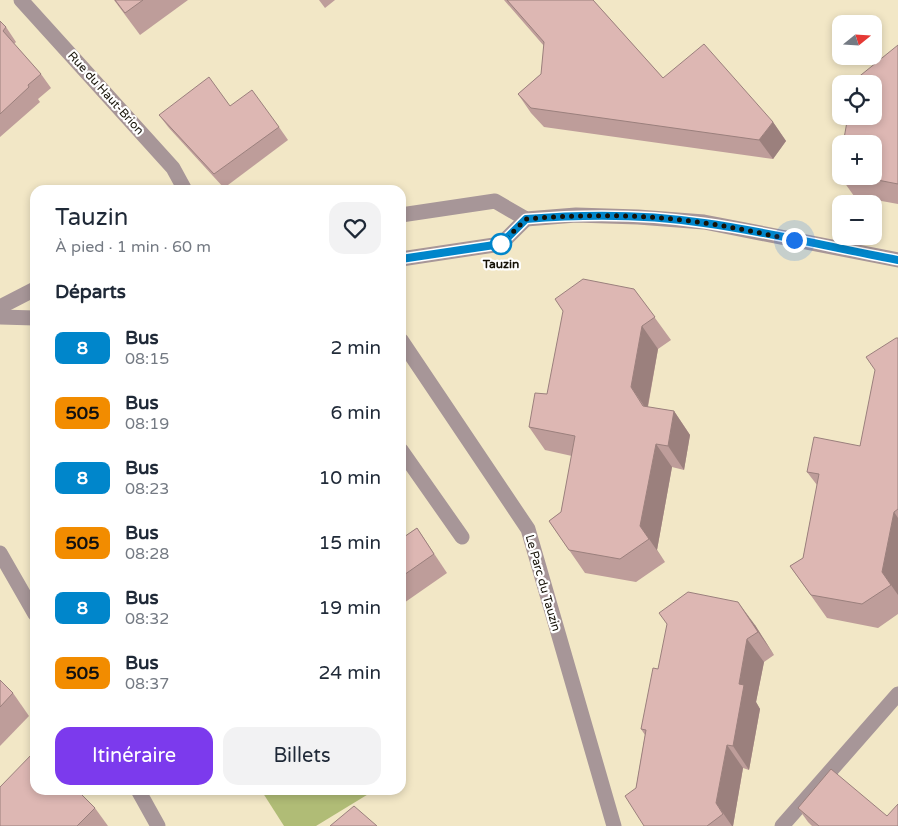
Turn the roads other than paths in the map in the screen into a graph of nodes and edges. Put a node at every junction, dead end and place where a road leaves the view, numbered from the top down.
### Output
1 (21, 0) edge
2 (182, 185) edge
3 (406, 214) edge
4 (526, 219) junction
5 (406, 258) edge
6 (898, 260) edge
7 (30, 292) edge
8 (0, 307) edge
9 (0, 317) edge
10 (30, 318) edge
11 (406, 347) edge
12 (406, 457) edge
13 (462, 537) dead end
14 (0, 553) edge
15 (30, 605) edge
16 (898, 694) edge
17 (141, 795) edge
18 (158, 826) edge
19 (614, 826) edge
20 (782, 826) edge

1 - 2 street, Rue du Haut-Brion
3 - 4 street
4 - 5 street
4 - 6 street
7 - 8 street
9 - 10 street
11 - 19 street, Le Parc du Tauzin
12 - 13 street
14 - 15 street
16 - 20 street
17 - 18 street

